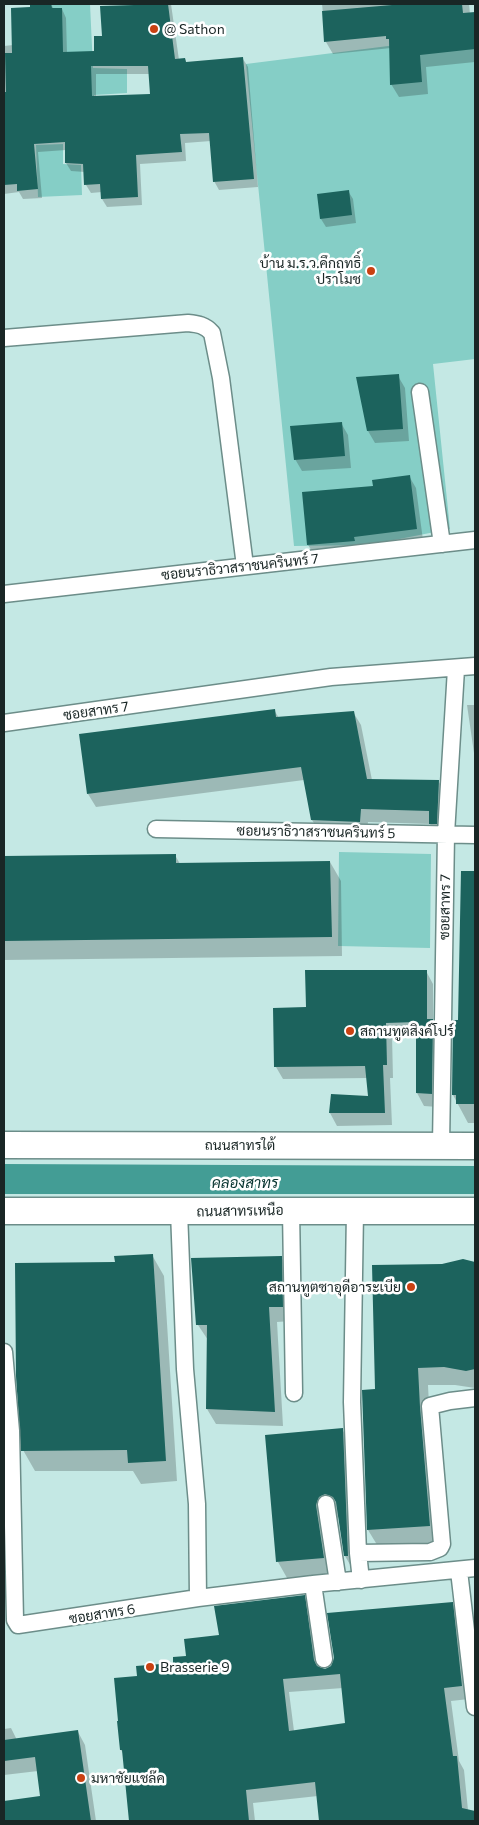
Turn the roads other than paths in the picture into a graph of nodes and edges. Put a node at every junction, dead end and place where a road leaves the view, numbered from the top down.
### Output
1 (4, 338) edge
2 (420, 392) dead end
3 (475, 540) edge
4 (442, 544) junction
5 (245, 566) junction
6 (4, 594) edge
7 (475, 666) edge
8 (456, 669) junction
9 (4, 723) edge
10 (156, 829) dead end
11 (446, 834) junction
12 (475, 835) edge
13 (4, 1145) edge
14 (441, 1145) junction
15 (475, 1146) edge
16 (291, 1210) junction
17 (4, 1211) edge
18 (355, 1211) junction
19 (475, 1211) edge
20 (178, 1212) junction
21 (4, 1352) edge
22 (294, 1393) dead end
23 (475, 1398) edge
24 (326, 1504) dead end
25 (358, 1552) junction
26 (467, 1569) edge
27 (361, 1580) junction
28 (338, 1582) junction
29 (313, 1584) junction
30 (198, 1598) junction
31 (324, 1659) dead end
32 (475, 1708) edge

1 - 5 street
2 - 4 street
3 - 4 street, ซอยนราธิวาสราชนครินทร์ 7
4 - 5 street, ซอยนราธิวาสราชนครินทร์ 7
5 - 6 street, ซอยนราธิวาสราชนครินทร์ 7
7 - 8 street, ซอยสาทร 7
8 - 9 street, ซอยสาทร 7
8 - 11 street, ซอยสาทร 7
10 - 11 street, ซอยนราธิวาสราชนครินทร์ 5
11 - 12 street, ซอยนราธิวาสราชนครินทร์ 5
11 - 14 street, ซอยสาทร 7
13 - 14 main road, ถนนสาทรใต้
14 - 15 main road, ถนนสาทรใต้
16 - 18 main road, ถนนสาทรเหนือ
16 - 20 main road, ถนนสาทรเหนือ
16 - 22 street
17 - 20 main road, ถนนสาทรเหนือ
18 - 19 main road, ถนนสาทรเหนือ
18 - 25 street
20 - 30 street
21 - 30 street, ซอยสาทร 6
23 - 25 street
24 - 28 street
25 - 27 street
26 - 27 street, ซอยสาทร 6
26 - 32 street
27 - 28 street, ซอยสาทร 6
28 - 29 street, ซอยสาทร 6
29 - 30 street, ซอยสาทร 6
29 - 31 street

